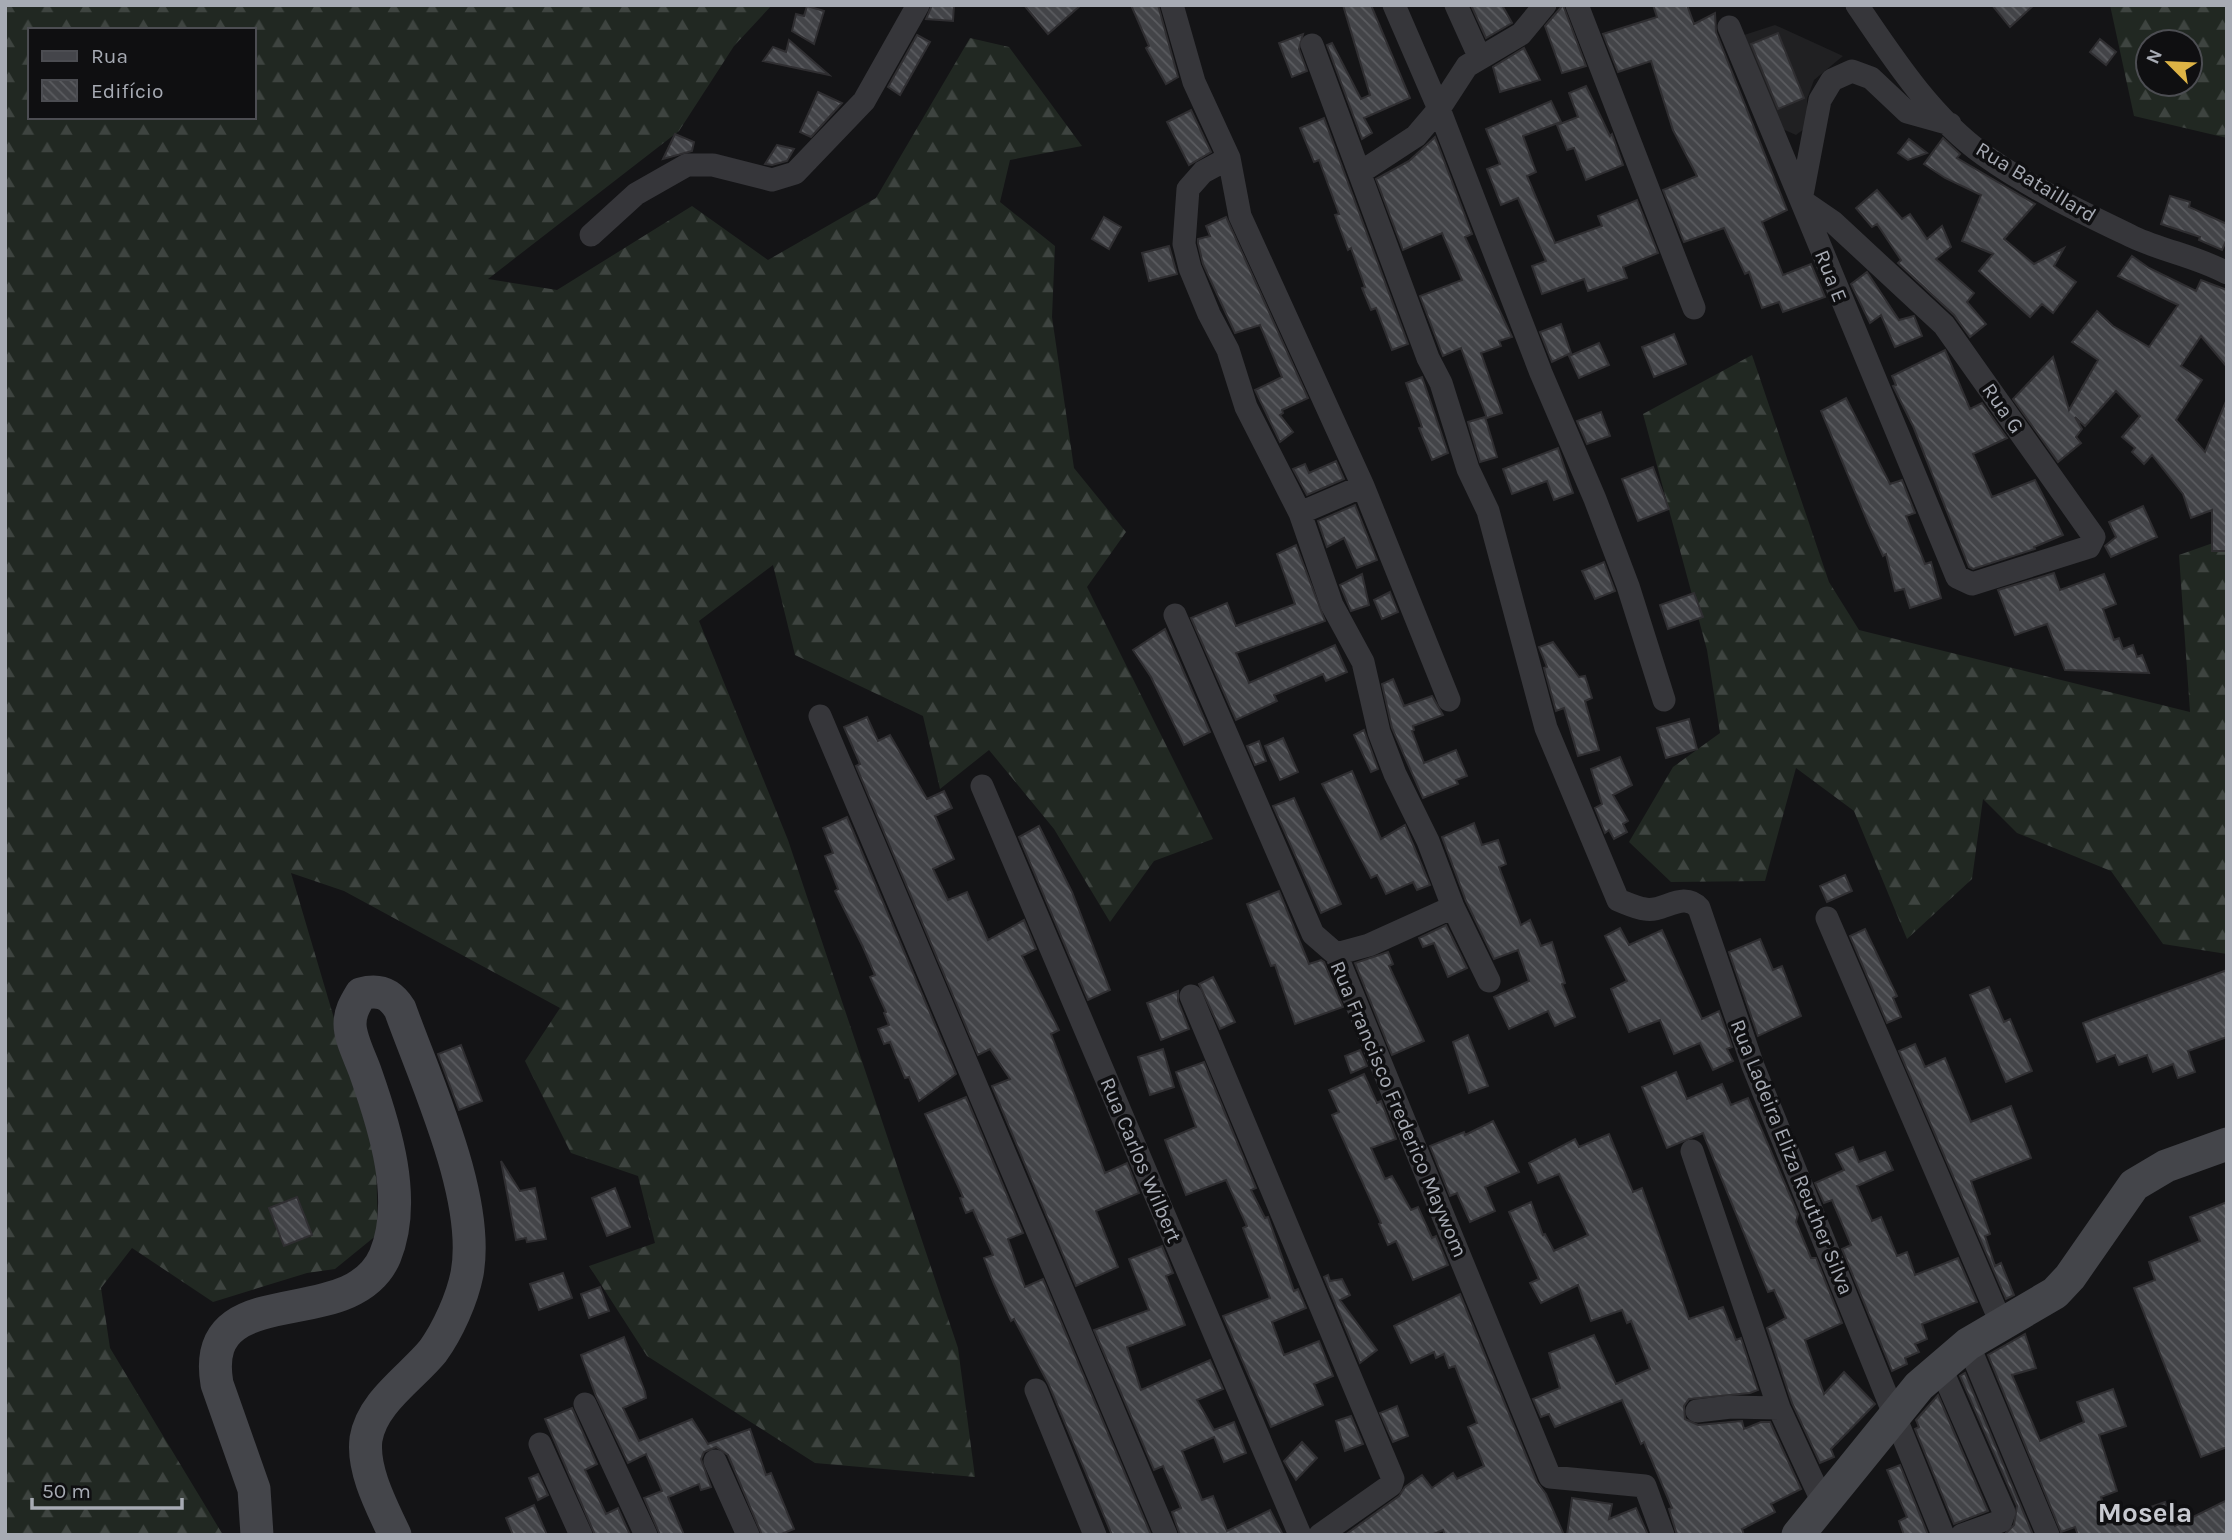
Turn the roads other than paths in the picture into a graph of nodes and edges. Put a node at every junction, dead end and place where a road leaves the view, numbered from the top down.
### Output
1 (918, 5) edge
2 (1172, 5) edge
3 (1394, 5) edge
4 (1456, 5) edge
5 (1545, 5) edge
6 (1577, 5) edge
7 (1857, 5) edge
8 (1728, 27) dead end
9 (1312, 44) dead end
10 (1479, 56) junction
11 (1439, 109) junction
12 (1950, 124) junction
13 (1229, 158) junction
14 (1361, 172) junction
15 (1801, 200) junction
16 (591, 235) dead end
17 (2227, 273) edge
18 (1694, 308) dead end
19 (1363, 486) junction
20 (1300, 513) junction
21 (1972, 584) joint
22 (1175, 615) dead end
23 (1449, 700) dead end
24 (1664, 700) dead end
25 (820, 716) dead end
26 (982, 786) dead end
27 (1454, 907) junction
28 (1827, 918) dead end
29 (1336, 954) junction
30 (1489, 981) dead end
31 (1191, 996) dead end
32 (2227, 1144) edge
33 (1692, 1151) dead end
34 (2001, 1325) junction
35 (1968, 1344) junction
36 (1940, 1366) junction
37 (1036, 1391) dead end
38 (585, 1404) dead end
39 (1779, 1408) junction
40 (1697, 1411) dead end
41 (1895, 1413) junction
42 (540, 1444) dead end
43 (715, 1461) dead end
44 (1823, 1503) junction
45 (257, 1535) edge
46 (395, 1535) edge
47 (580, 1535) edge
48 (646, 1535) edge
49 (748, 1535) edge
50 (1095, 1535) edge
51 (1166, 1535) edge
52 (1300, 1535) edge
53 (1320, 1535) edge
54 (1663, 1535) edge
55 (1798, 1535) edge
56 (1943, 1535) edge
57 (1962, 1535) edge
58 (2048, 1535) edge

1 - 16 street
2 - 13 street
3 - 11 street
4 - 10 street
5 - 10 street
6 - 18 street
7 - 12 street, Rua Bataillard
8 - 15 street, Rua E
9 - 14 street
10 - 11 street
11 - 14 street
11 - 24 street
12 - 15 street
12 - 17 street, Rua Bataillard
13 - 19 street
13 - 20 street
14 - 41 street, Rua Ladeira Eliza Reuther Silva
15 - 21 street, Rua E
15 - 21 street, Rua G
19 - 20 street
19 - 23 street
20 - 27 street
22 - 29 street, Rua Francisco Frederico Maywom
25 - 51 street
26 - 52 street, Rua Carlos Wilbert
27 - 29 street
27 - 30 street
28 - 34 street
29 - 54 street, Rua Francisco Frederico Maywom
31 - 53 street
32 - 34 street
33 - 39 street
34 - 35 street
35 - 36 street
35 - 58 street
36 - 41 street
36 - 57 street
37 - 50 street
38 - 48 street
39 - 40 street
39 - 44 street
41 - 44 street
41 - 56 street, Rua Ladeira Eliza Reuther Silva
42 - 47 street
43 - 49 street
44 - 55 street
45 - 46 street

